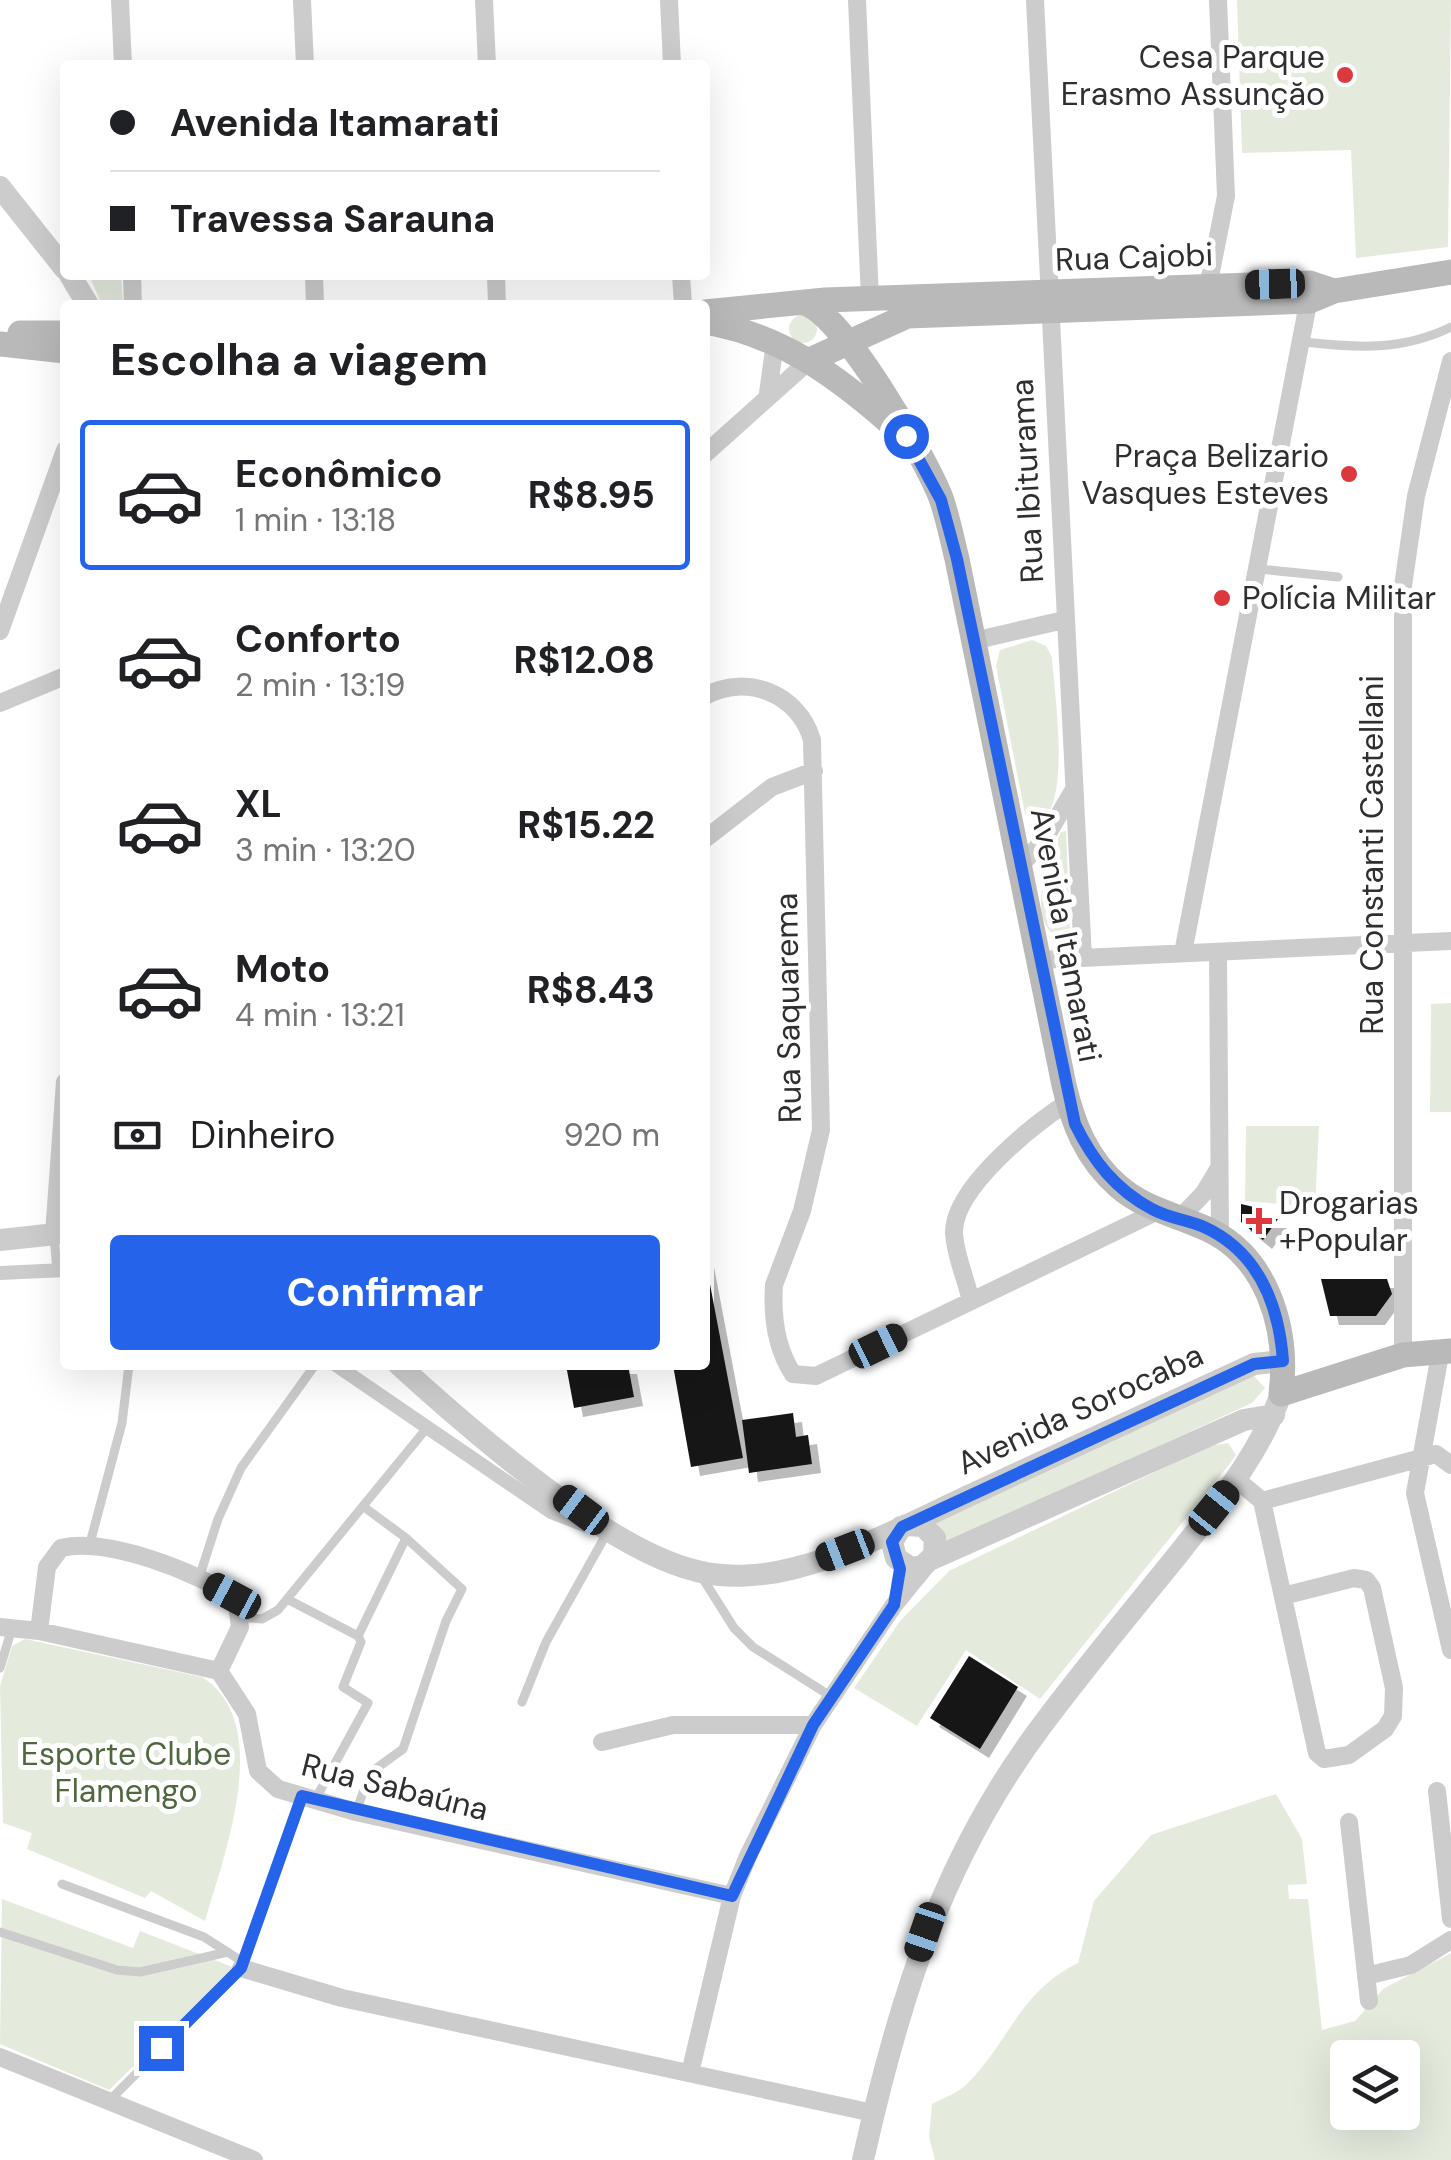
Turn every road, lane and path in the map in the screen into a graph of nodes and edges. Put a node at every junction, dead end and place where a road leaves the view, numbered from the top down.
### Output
1 (120, 0) edge
2 (302, 0) edge
3 (484, 0) edge
4 (669, 0) edge
5 (857, 0) edge
6 (1035, 0) edge
7 (1218, 0) edge
8 (123, 60) edge
9 (304, 60) edge
10 (487, 60) edge
11 (672, 60) edge
12 (0, 187) edge
13 (60, 263) edge
14 (1451, 272) edge
15 (1318, 292) junction
16 (1206, 296) junction
17 (870, 298) junction
18 (1048, 302) junction
19 (798, 303) junction
20 (710, 312) edge
21 (710, 323) edge
22 (1451, 327) edge
23 (0, 331) edge
24 (850, 331) junction
25 (60, 333) edge
26 (1304, 342) junction
27 (775, 343) junction
28 (0, 344) edge
29 (60, 350) edge
30 (810, 360) junction
31 (1451, 361) edge
32 (768, 394) junction
33 (906, 436) junction
34 (710, 449) edge
35 (60, 464) edge
36 (1259, 569) junction
37 (1338, 577) dead end
38 (1064, 620) junction
39 (0, 631) edge
40 (973, 641) junction
41 (60, 678) edge
42 (710, 694) edge
43 (0, 703) edge
44 (814, 771) junction
45 (1074, 790) junction
46 (710, 835) edge
47 (1019, 867) junction
48 (1451, 941) edge
49 (1402, 943) junction
50 (1218, 952) junction
51 (1183, 953) junction
52 (1083, 958) junction
53 (1038, 960) junction
54 (1068, 1102) junction
55 (1219, 1168) junction
56 (1167, 1215) junction
57 (60, 1234) edge
58 (1220, 1236) junction
59 (0, 1240) edge
60 (60, 1270) edge
61 (0, 1273) edge
62 (972, 1300) junction
63 (1446, 1350) edge
64 (1404, 1355) junction
65 (1283, 1361) junction
66 (128, 1370) edge
67 (311, 1370) edge
68 (343, 1370) edge
69 (404, 1370) edge
70 (1277, 1404) junction
71 (426, 1429) junction
72 (1419, 1459) junction
73 (1451, 1465) edge
74 (1237, 1480) junction
75 (1262, 1501) junction
76 (364, 1508) junction
77 (904, 1526) junction
78 (608, 1531) junction
79 (406, 1538) junction
80 (89, 1547) junction
81 (845, 1550) junction
82 (897, 1560) junction
83 (930, 1560) junction
84 (698, 1572) junction
85 (200, 1578) junction
86 (1284, 1596) junction
87 (287, 1599) junction
88 (894, 1605) junction
89 (240, 1616) junction
90 (6, 1627) edge
91 (39, 1631) junction
92 (358, 1636) junction
93 (1451, 1650) edge
94 (0, 1668) edge
95 (219, 1671) junction
96 (832, 1696) junction
97 (522, 1702) dead end
98 (813, 1725) junction
99 (602, 1742) dead end
100 (1436, 1791) dead end
101 (309, 1798) junction
102 (356, 1812) junction
103 (1349, 1822) dead end
104 (62, 1884) dead end
105 (732, 1896) junction
106 (1451, 1919) edge
107 (0, 1932) edge
108 (1451, 1940) edge
109 (228, 1952) junction
110 (242, 1965) junction
111 (1366, 1976) junction
112 (1369, 2001) dead end
113 (0, 2057) edge
114 (690, 2073) junction
115 (108, 2102) junction
116 (874, 2112) junction
117 (254, 2160) edge
118 (863, 2160) edge

1 - 8 street
2 - 9 street
3 - 10 street
4 - 11 street
5 - 17 street
6 - 18 street, Rua Ibiturama
7 - 16 street
12 - 13 street
14 - 15 main road, Rua Cajobi
15 - 16 main road, Rua Cajobi
15 - 26 street
16 - 18 main road, Rua Cajobi
17 - 18 main road, Rua Cajobi
17 - 19 main road, Rua Cajobi
17 - 24 main road
18 - 24 main road, Rua Cajobi
18 - 38 street, Rua Ibiturama
19 - 20 main road
19 - 24 main road
19 - 27 main road
21 - 27 main road
22 - 26 lane
23 - 25 main road
24 - 30 main road, Rua Cajobi
24 - 33 main road, Avenida Itamarati
26 - 36 street
27 - 30 main road, Avenida Itamarati
27 - 32 street
28 - 29 main road
30 - 32 street
30 - 33 main road, Avenida Itamarati
31 - 49 street, Rua Constanti Castellani
32 - 34 street
33 - 40 main road, Avenida Itamarati
35 - 39 street
36 - 37 lane
36 - 51 street
38 - 40 street
38 - 45 street, Rua Ibiturama
40 - 47 main road, Avenida Itamarati
41 - 43 street
42 - 44 street, Rua Saquarema
44 - 46 street
44 - 62 street, Rua Saquarema
45 - 47 street
45 - 52 street, Rua Ibiturama
47 - 53 main road, Avenida Itamarati
48 - 49 street
49 - 50 street
49 - 64 street, Rua Constanti Castellani
50 - 51 street
50 - 55 street
51 - 52 street
52 - 53 street
53 - 54 main road, Avenida Itamarati
54 - 56 main road, Avenida Itamarati
54 - 62 street
55 - 56 street
55 - 58 street
56 - 58 main road, Avenida Itamarati
56 - 62 street
57 - 59 street
58 - 65 main road, Avenida Itamarati
60 - 61 street
63 - 64 main road
63 - 72 street
64 - 70 main road
65 - 70 main road, Avenida Itamarati
65 - 77 street, Avenida Sorocaba
66 - 80 lane
67 - 85 lane
68 - 71 street, Avenida Sorocaba
69 - 78 street, Avenida Sorocaba
70 - 74 street
70 - 83 street
71 - 76 lane
71 - 78 street, Avenida Sorocaba
72 - 73 street
72 - 75 street
72 - 93 street
74 - 75 street
74 - 116 street
75 - 86 street
76 - 79 lane
76 - 87 lane
77 - 81 street, Avenida Sorocaba
77 - 82 street
77 - 83 street
78 - 84 street, Avenida Sorocaba
78 - 97 lane
79 - 92 lane
79 - 102 lane
80 - 85 street
80 - 91 street
81 - 82 street, Avenida Sorocaba
81 - 84 street, Avenida Sorocaba
82 - 83 street
82 - 88 street
83 - 88 street
84 - 96 lane
85 - 89 street
86 - 86 street
87 - 89 lane
87 - 92 lane
88 - 96 street
89 - 95 street
90 - 91 street
90 - 94 lane
91 - 95 street
92 - 101 lane
95 - 101 street, Rua Sabaúna
96 - 98 street
98 - 99 street
98 - 105 street
100 - 106 street
101 - 102 street, Rua Sabaúna
101 - 110 lane
102 - 105 street, Rua Sabaúna
103 - 111 street
104 - 109 lane
105 - 114 street
107 - 109 lane
108 - 111 street
109 - 110 lane
110 - 114 street
110 - 115 lane
111 - 112 street
113 - 115 street
114 - 116 street
115 - 117 street
116 - 118 street

